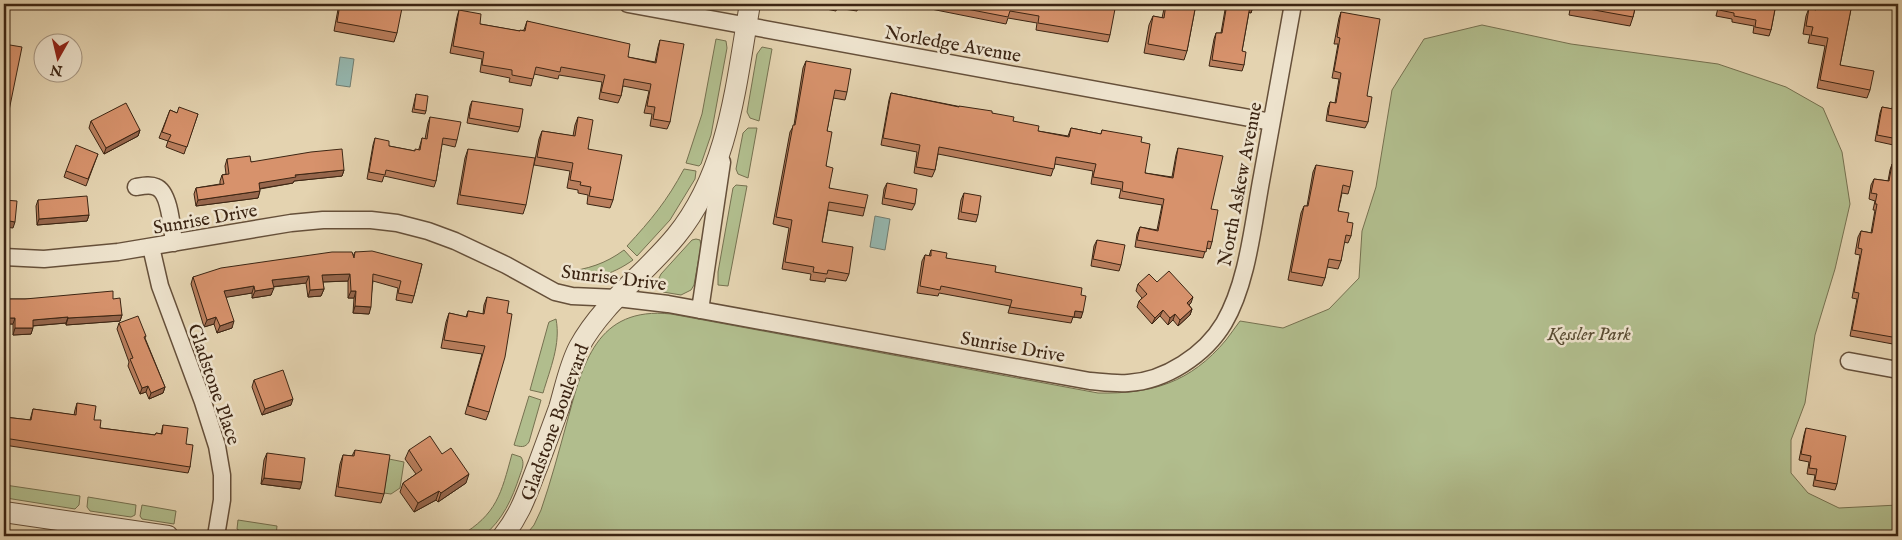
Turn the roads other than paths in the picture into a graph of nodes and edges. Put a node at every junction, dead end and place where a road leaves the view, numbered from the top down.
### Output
1 (628, 4) edge
2 (750, 4) edge
3 (1293, 4) edge
4 (746, 26) junction
5 (1271, 122) junction
6 (727, 127) junction
7 (136, 187) dead end
8 (174, 243) junction
9 (151, 247) junction
10 (4, 257) edge
11 (617, 298) junction
12 (700, 310) junction
13 (1193, 357) joint
14 (1849, 361) dead end
15 (1898, 370) edge
16 (4, 512) edge
17 (168, 536) edge
18 (216, 536) edge
19 (503, 536) edge

1 - 4 street, Norledge Avenue
2 - 4 street, Gladstone Boulevard
3 - 5 street, North Askew Avenue
4 - 5 street, Norledge Avenue
4 - 6 street, Gladstone Boulevard
5 - 13 street, North Askew Avenue
6 - 11 street, Gladstone Boulevard
6 - 12 street
7 - 8 street
8 - 9 street, Sunrise Drive
8 - 11 street, Sunrise Drive
9 - 10 street, Sunrise Drive
9 - 18 street, Gladstone Place
11 - 12 street, Sunrise Drive
11 - 19 street, Gladstone Boulevard
12 - 13 street, Sunrise Drive
14 - 15 street
16 - 17 street

